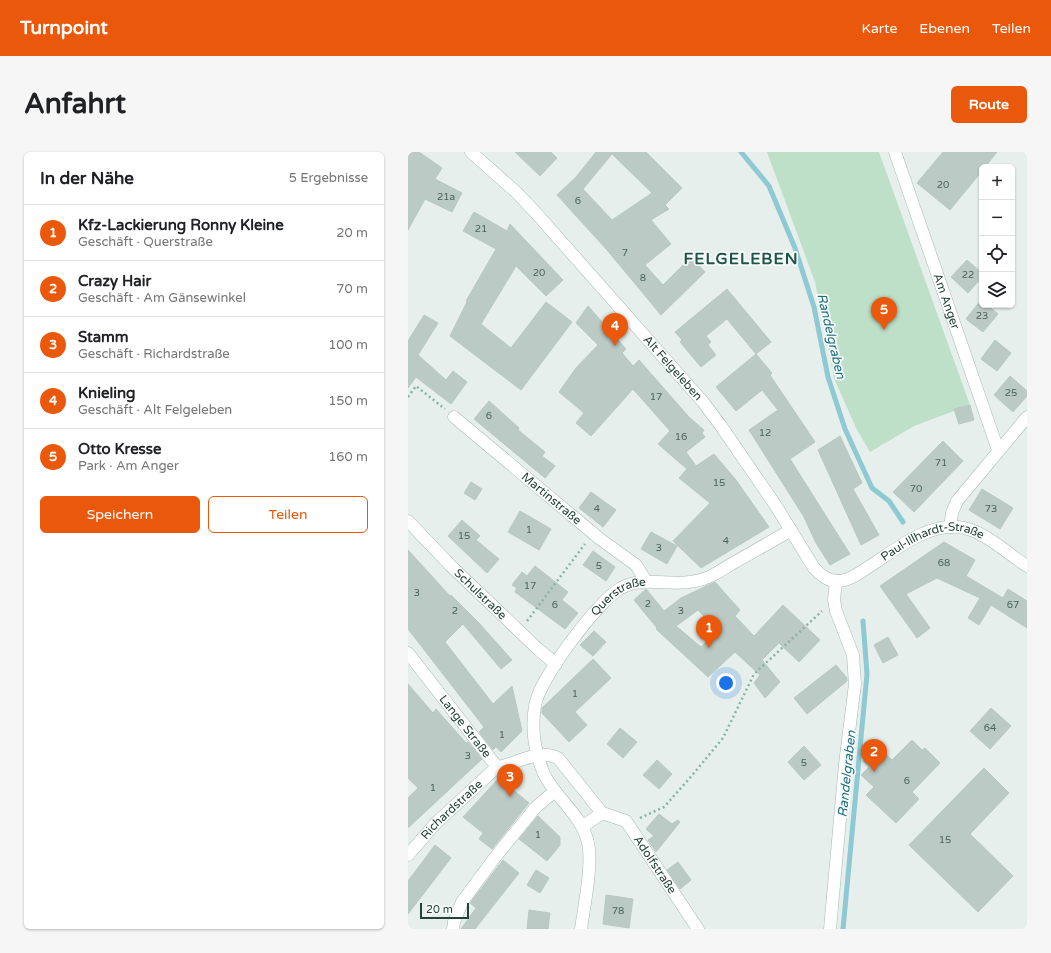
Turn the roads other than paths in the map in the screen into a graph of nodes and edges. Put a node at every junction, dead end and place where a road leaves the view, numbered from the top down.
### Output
1 (471, 152) edge
2 (895, 152) edge
3 (454, 417) road end
4 (1027, 417) edge
5 (998, 450) junction
6 (408, 521) edge
7 (950, 527) junction
8 (791, 530) junction
9 (1027, 566) edge
10 (646, 581) junction
11 (836, 582) junction
12 (408, 653) edge
13 (556, 664) junction
14 (537, 755) junction
15 (498, 767) junction
16 (555, 791) junction
17 (602, 813) junction
18 (582, 827) junction
19 (408, 856) edge
20 (453, 929) edge
21 (581, 929) edge
22 (698, 929) edge
23 (830, 929) edge

1 - 8 street, Alt Felgeleben
2 - 5 street, Am Anger
3 - 10 street, Martinstraße
4 - 5 street
5 - 7 street
6 - 13 street, Schulstraße
7 - 9 street, Paul-Illhardt-Straße
7 - 11 street, Paul-Illhardt-Straße
8 - 10 street, Querstraße
8 - 11 street, Alt Felgeleben
10 - 13 street, Querstraße
11 - 23 street
12 - 15 street, Lange Straße
13 - 14 street, Querstraße
14 - 15 street, Lange Straße
14 - 16 street, Querstraße
14 - 17 street
15 - 19 street, Richardstraße
16 - 18 street, Querstraße
16 - 20 street
17 - 18 street
17 - 22 street, Adolfstraße
18 - 21 street, Querstraße

